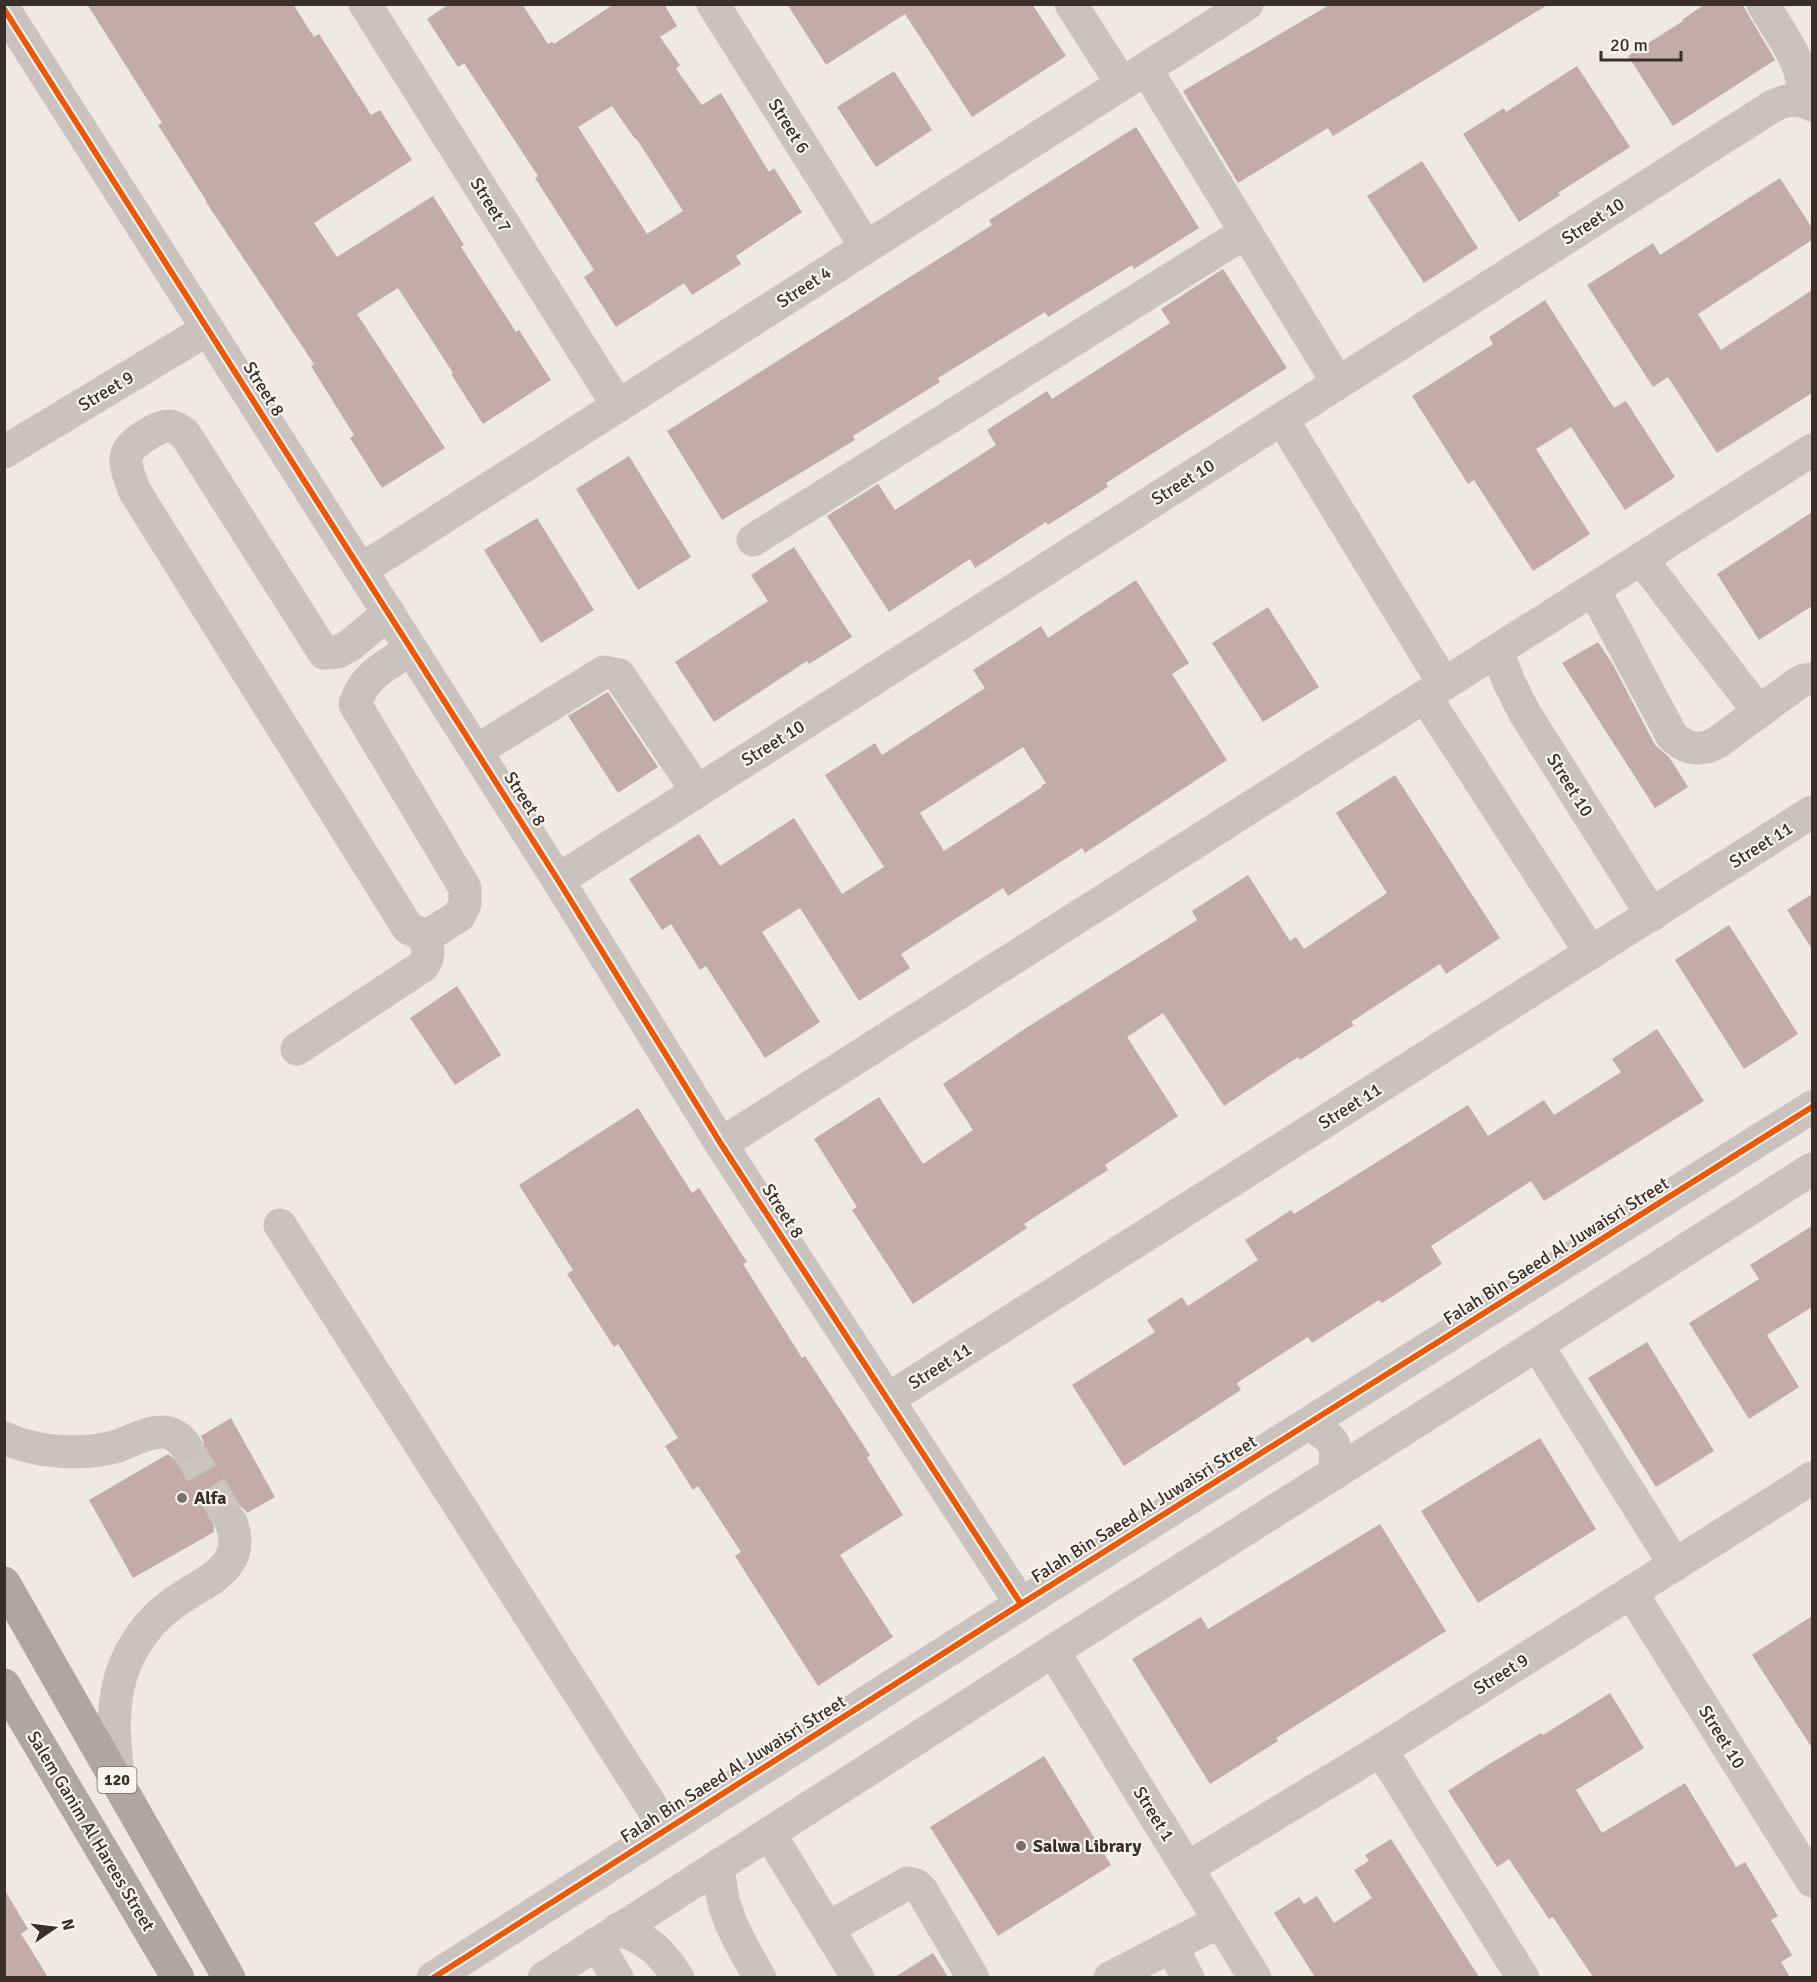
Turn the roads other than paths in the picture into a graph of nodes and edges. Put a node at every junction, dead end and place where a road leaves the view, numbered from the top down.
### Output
1 (365, 4) edge
2 (712, 4) edge
3 (1071, 4) edge
4 (1247, 4) edge
5 (1763, 4) edge
6 (4, 9) edge
7 (1134, 76) junction
8 (1808, 103) edge
9 (1245, 232) junction
10 (866, 247) junction
11 (208, 329) junction
12 (1338, 383) junction
13 (618, 406) junction
14 (1282, 419) junction
15 (1812, 450) edge
16 (4, 452) edge
17 (753, 540) dead end
18 (1642, 560) junction
19 (361, 570) junction
20 (1594, 590) junction
21 (389, 613) junction
22 (411, 649) junction
23 (1497, 651) junction
24 (324, 653) junction
25 (1812, 679) edge
26 (1434, 690) junction
27 (356, 704) junction
28 (1759, 712) junction
29 (476, 751) junction
30 (697, 791) junction
31 (1812, 812) edge
32 (558, 880) junction
33 (1652, 915) junction
34 (421, 934) junction
35 (1592, 953) junction
36 (297, 1049) dead end
37 (1812, 1107) edge
38 (721, 1144) junction
39 (1812, 1169) edge
40 (280, 1225) dead end
41 (1537, 1345) junction
42 (888, 1399) junction
43 (1309, 1424) junction
44 (4, 1438) edge
45 (185, 1444) tunnel mouth
46 (1334, 1474) junction
47 (1812, 1478) edge
48 (231, 1522) tunnel mouth
49 (1675, 1565) junction
50 (4, 1583) edge
51 (1631, 1592) junction
52 (1021, 1604) junction
53 (1053, 1651) junction
54 (4, 1685) edge
55 (13, 1711) edge
56 (1381, 1750) junction
57 (119, 1784) junction
58 (666, 1829) junction
59 (769, 1833) junction
60 (719, 1865) junction
61 (1187, 1868) junction
62 (1812, 1881) edge
63 (1220, 1921) junction
64 (828, 1929) junction
65 (608, 1936) junction
66 (1171, 1946) junction
67 (178, 1977) edge
68 (229, 1977) edge
69 (433, 1977) edge
70 (543, 1977) edge
71 (616, 1977) edge
72 (678, 1977) edge
73 (760, 1977) edge
74 (858, 1977) edge
75 (973, 1977) edge
76 (1110, 1977) edge
77 (1188, 1977) edge
78 (1255, 1977) edge
79 (1523, 1977) edge

1 - 13 street, Street 7
2 - 10 street, Street 6
3 - 7 street
4 - 7 street, Street 4
5 - 8 street
6 - 11 street, Street 8
7 - 9 street
7 - 10 street, Street 4
8 - 12 street, Street 10
9 - 12 street
9 - 17 street
10 - 13 street, Street 4
11 - 16 street, Street 9
11 - 19 street, Street 8
12 - 14 street, Street 10
13 - 19 street, Street 4
14 - 26 street
14 - 30 street, Street 10
15 - 18 street
18 - 20 street
18 - 28 street
19 - 21 street, Street 8
20 - 23 street
20 - 28 street
21 - 22 street, Street 8
21 - 24 street
22 - 27 street
22 - 29 street, Street 8
23 - 26 street
23 - 33 street, Street 10
24 - 27 street
24 - 34 street
25 - 28 street
26 - 35 street
26 - 38 street
27 - 34 street
29 - 30 street
29 - 32 street, Street 8
30 - 32 street, Street 10
31 - 33 street, Street 11
32 - 38 street, Street 8
33 - 35 street, Street 11
34 - 36 street
35 - 42 street, Street 11
37 - 43 street, Falah Bin Saeed Al Juwaisri Street
38 - 42 street, Street 8
39 - 41 street
40 - 58 street
41 - 46 street
41 - 49 street
42 - 52 street, Street 8
43 - 46 street
43 - 52 street, Falah Bin Saeed Al Juwaisri Street
44 - 45 street
46 - 53 street
47 - 49 street, Street 9
48 - 57 street
49 - 51 street, Street 9
50 - 57 main road, 120
51 - 56 street, Street 9
51 - 62 street, Street 10
52 - 58 street, Falah Bin Saeed Al Juwaisri Street
53 - 59 street
53 - 61 street, Street 1
54 - 55 main road, Salem Ganim Al Harees Street / 120
55 - 67 main road, Salem Ganim Al Harees Street / 120
56 - 61 street, Street 9
56 - 79 street
57 - 68 main road, 120
58 - 69 street, Falah Bin Saeed Al Juwaisri Street
59 - 60 street
59 - 64 street
60 - 65 street
60 - 73 street
61 - 63 street, Street 1
63 - 66 street
63 - 78 street, Street 1
64 - 74 street
64 - 75 street
65 - 70 street
65 - 71 street
65 - 72 street
66 - 76 street
66 - 77 street

